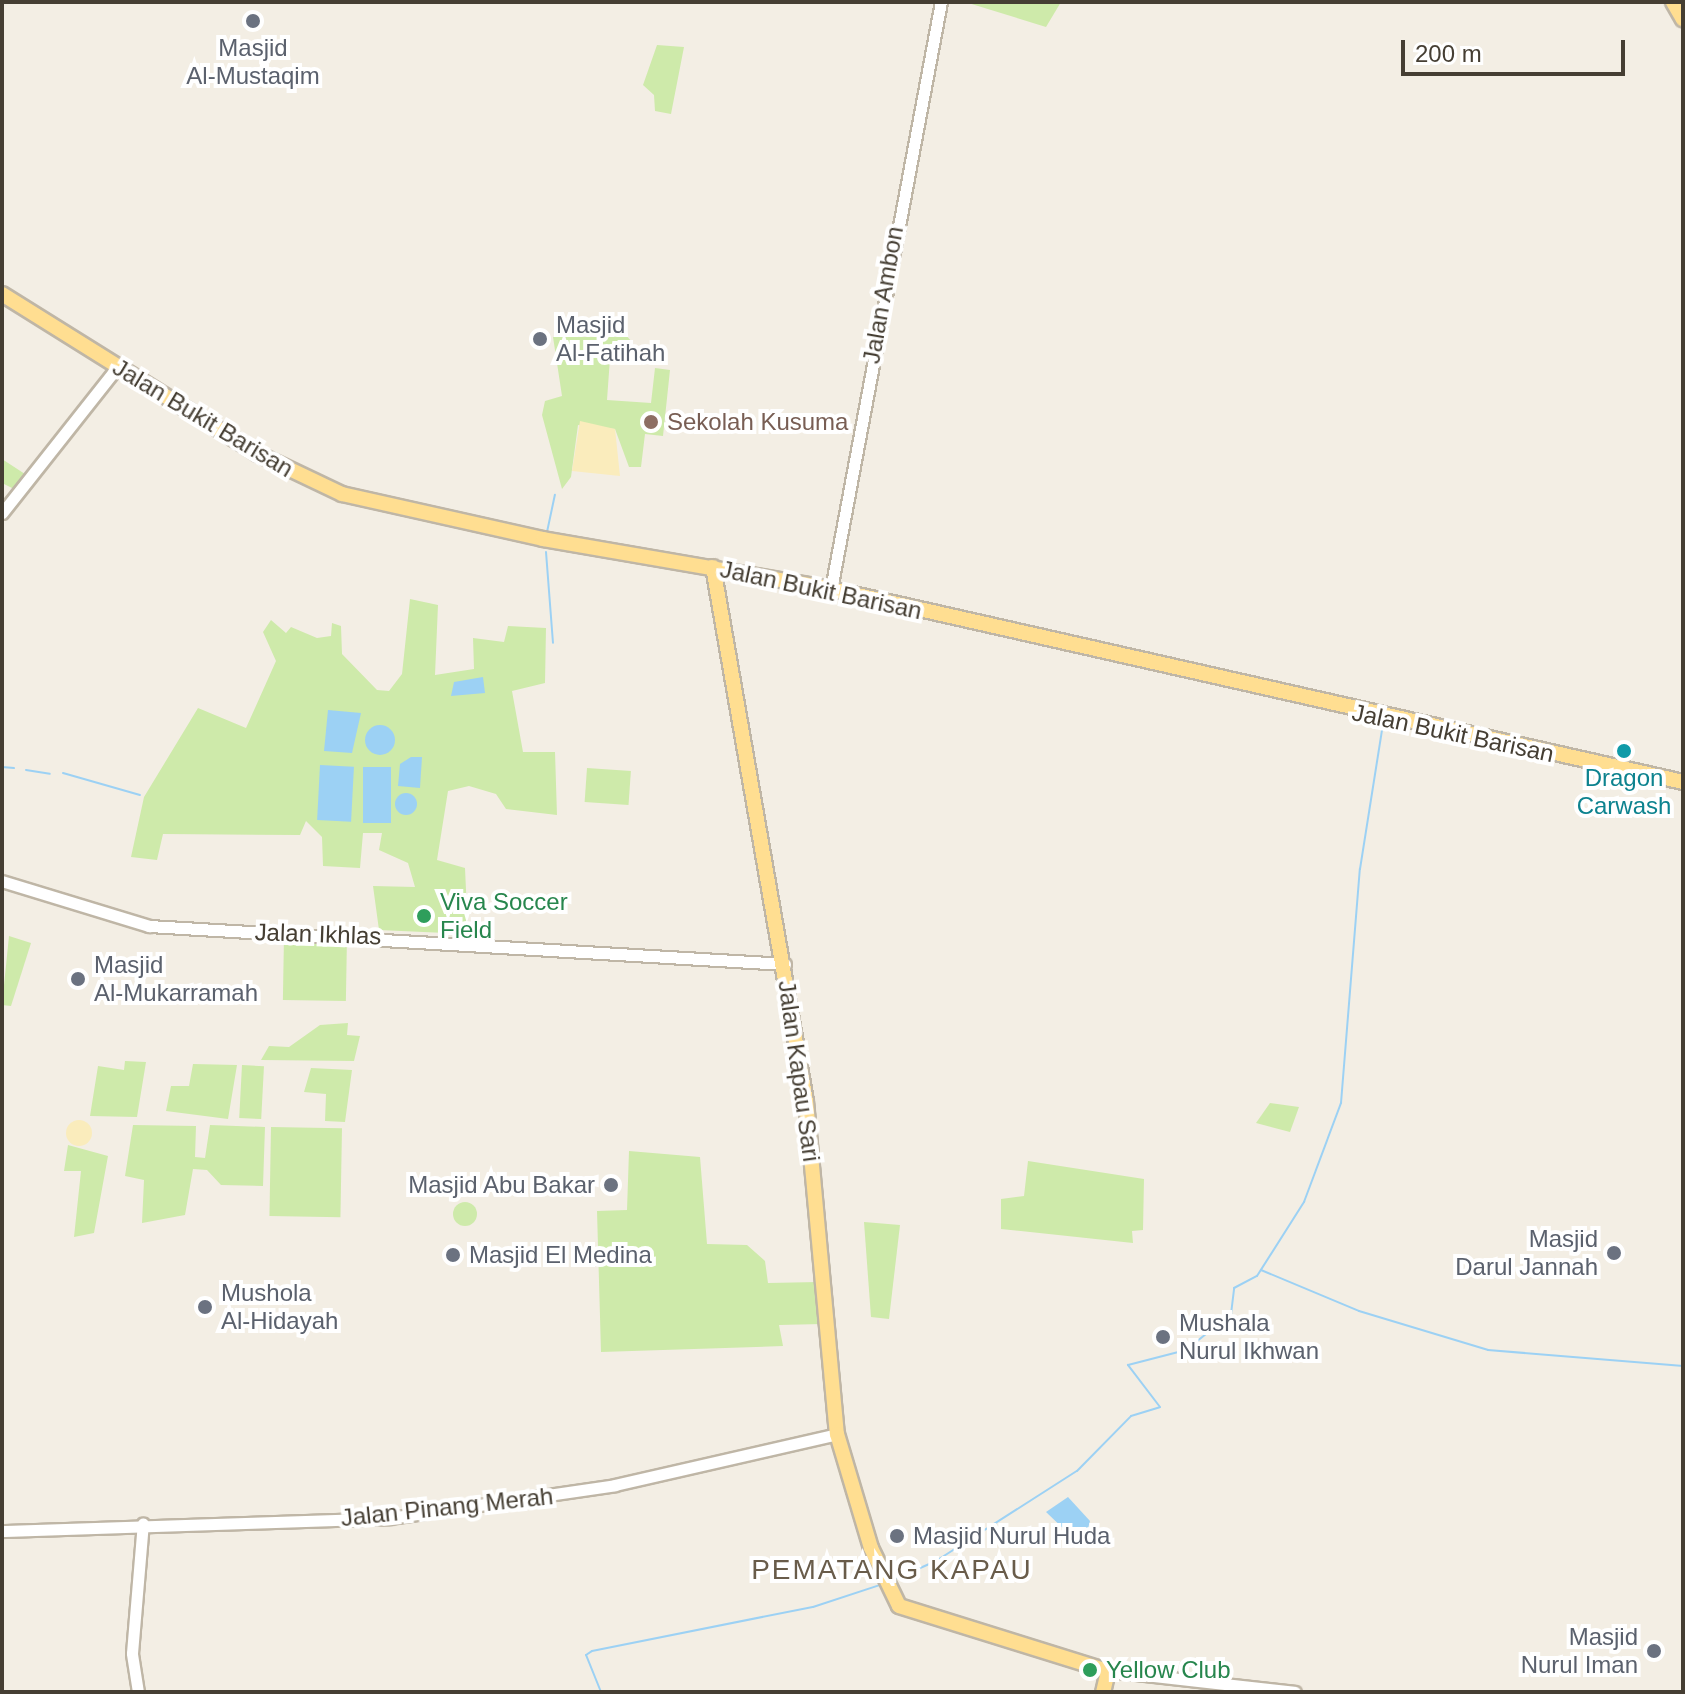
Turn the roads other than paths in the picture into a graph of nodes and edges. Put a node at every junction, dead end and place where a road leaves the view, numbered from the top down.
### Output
1 (941, 2) edge
2 (1673, 2) edge
3 (1683, 19) edge
4 (2, 294) edge
5 (118, 366) junction
6 (2, 513) edge
7 (713, 567) junction
8 (831, 589) junction
9 (1683, 782) edge
10 (2, 881) edge
11 (785, 964) junction
12 (837, 1434) junction
13 (143, 1523) junction
14 (2, 1531) edge
15 (1108, 1671) junction
16 (138, 1692) edge
17 (1103, 1692) edge
18 (1295, 1692) edge

1 - 8 street, Jalan Ambon
2 - 3 main road
4 - 5 main road, Jalan Bukit Barisan
5 - 6 street
5 - 7 main road, Jalan Bukit Barisan
7 - 8 main road, Jalan Bukit Barisan
7 - 11 main road, Jalan Kapau Sari
8 - 9 main road, Jalan Bukit Barisan
10 - 11 street, Jalan Ikhlas
11 - 12 main road, Jalan Kapau Sari
12 - 13 street, Jalan Pinang Merah
12 - 15 main road, Jalan Kapau Sari
13 - 14 street, Jalan Pinang Merah
13 - 16 street
15 - 17 main road
15 - 18 street

